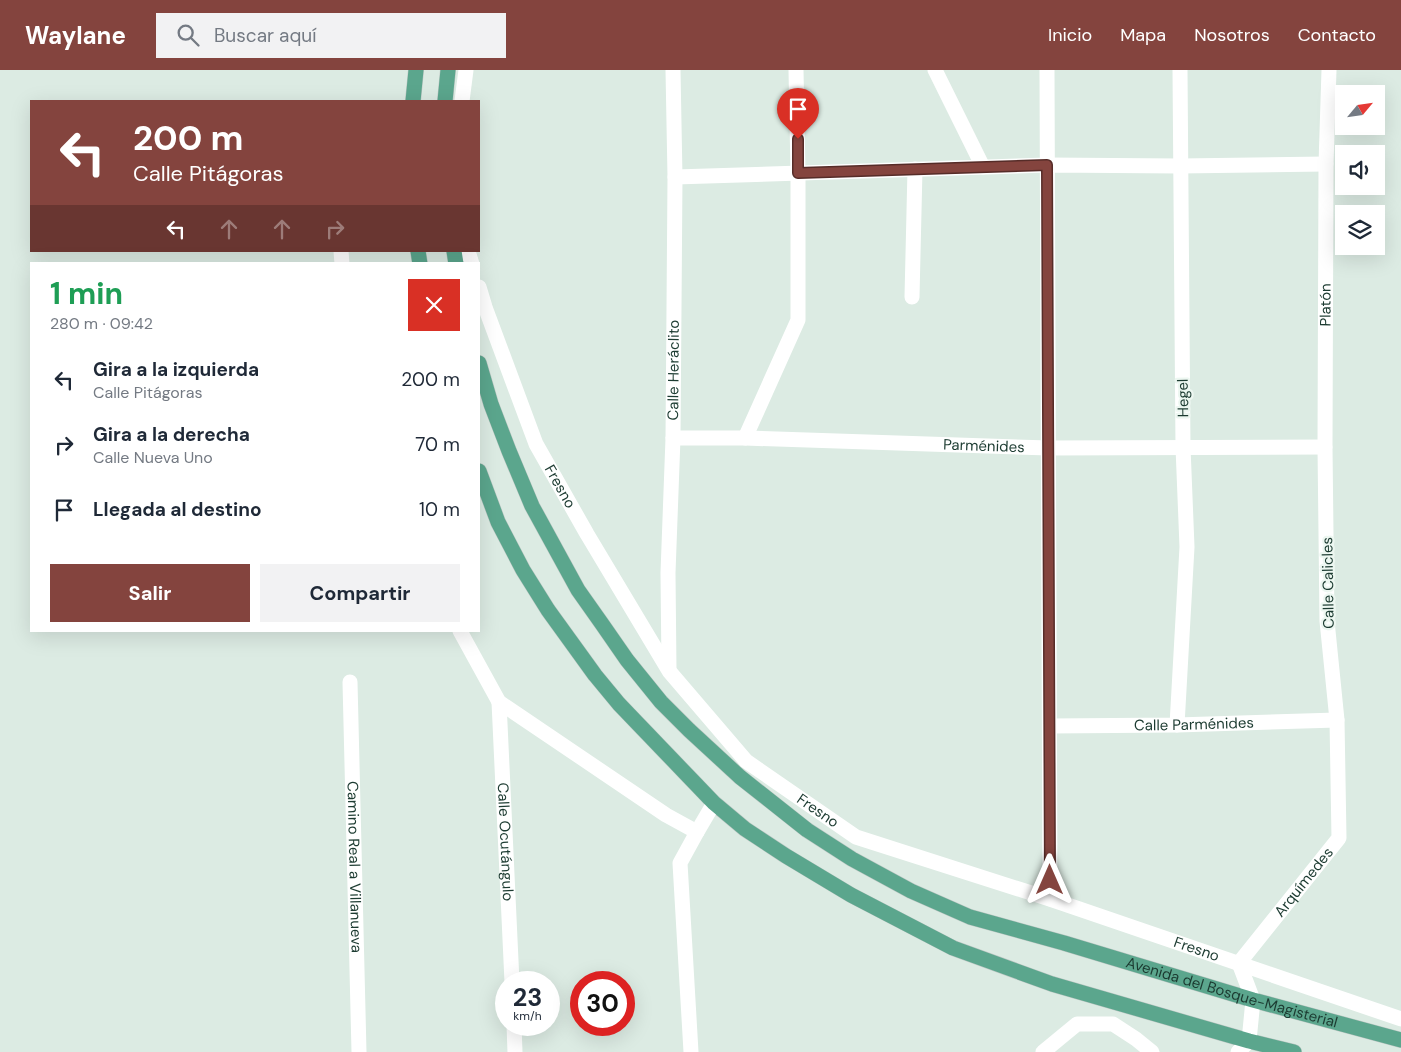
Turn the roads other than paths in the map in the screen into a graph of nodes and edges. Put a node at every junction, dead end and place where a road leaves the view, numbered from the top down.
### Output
1 (416, 70) edge
2 (448, 70) edge
3 (466, 70) edge
4 (673, 70) edge
5 (796, 70) edge
6 (935, 70) edge
7 (1047, 70) edge
8 (1180, 70) edge
9 (1329, 70) edge
10 (413, 100) edge
11 (445, 100) edge
12 (462, 100) edge
13 (1326, 164) junction
14 (1047, 165) junction
15 (1180, 166) junction
16 (983, 167) junction
17 (916, 169) junction
18 (798, 173) junction
19 (674, 177) junction
20 (480, 294) edge
21 (912, 297) dead end
22 (482, 308) edge
23 (480, 366) edge
24 (673, 438) junction
25 (745, 438) junction
26 (1183, 447) junction
27 (1325, 447) junction
28 (1049, 448) junction
29 (480, 474) edge
30 (461, 632) edge
31 (669, 671) junction
32 (350, 682) dead end
33 (499, 702) junction
34 (1337, 720) junction
35 (1177, 725) junction
36 (1050, 726) junction
37 (714, 803) junction
38 (697, 832) junction
39 (1050, 899) junction
40 (1239, 964) junction
41 (511, 971) edge
42 (1253, 1000) junction
43 (1401, 1019) edge
44 (514, 1036) edge
45 (1401, 1040) edge
46 (1249, 1041) junction
47 (359, 1052) edge
48 (515, 1052) edge
49 (691, 1052) edge
50 (1043, 1052) edge
51 (1152, 1052) edge
52 (1238, 1052) edge
53 (1294, 1052) edge

1 - 10 main road
2 - 11 main road
3 - 12 street
4 - 19 street, Calle Heráclito
5 - 18 street
6 - 16 street
7 - 14 street
8 - 15 street, Hegel
9 - 13 street, Platón
13 - 15 street
13 - 27 street, Platón
14 - 15 street
14 - 16 street
14 - 28 street
15 - 26 street, Hegel
16 - 17 street
17 - 18 street
17 - 21 street
18 - 19 street
18 - 25 street
19 - 24 street, Calle Heráclito
20 - 22 street, Fresno
22 - 31 street, Fresno
23 - 42 main road, Avenida del Bosque-Magisterial
24 - 25 street, Parménides
24 - 31 street, Calle Heráclito
25 - 28 street, Parménides
26 - 27 street, Parménides
26 - 28 street, Parménides
26 - 35 street, Hegel
27 - 34 street, Calle Calicles
28 - 36 street
29 - 37 main road
30 - 33 street
31 - 39 street, Fresno
32 - 47 street, Camino Real a Villanueva
33 - 38 street
33 - 41 street, Calle Ocutángulo
34 - 35 street, Calle Parménides
34 - 40 street, Arquímedes
35 - 36 street, Calle Parménides
36 - 39 street
37 - 38 street
37 - 46 main road
38 - 49 street
39 - 40 street, Fresno
40 - 42 street
40 - 43 street, Fresno
42 - 45 main road, Avenida del Bosque-Magisterial
42 - 46 street
44 - 48 street
46 - 52 street
46 - 53 main road
50 - 51 street

